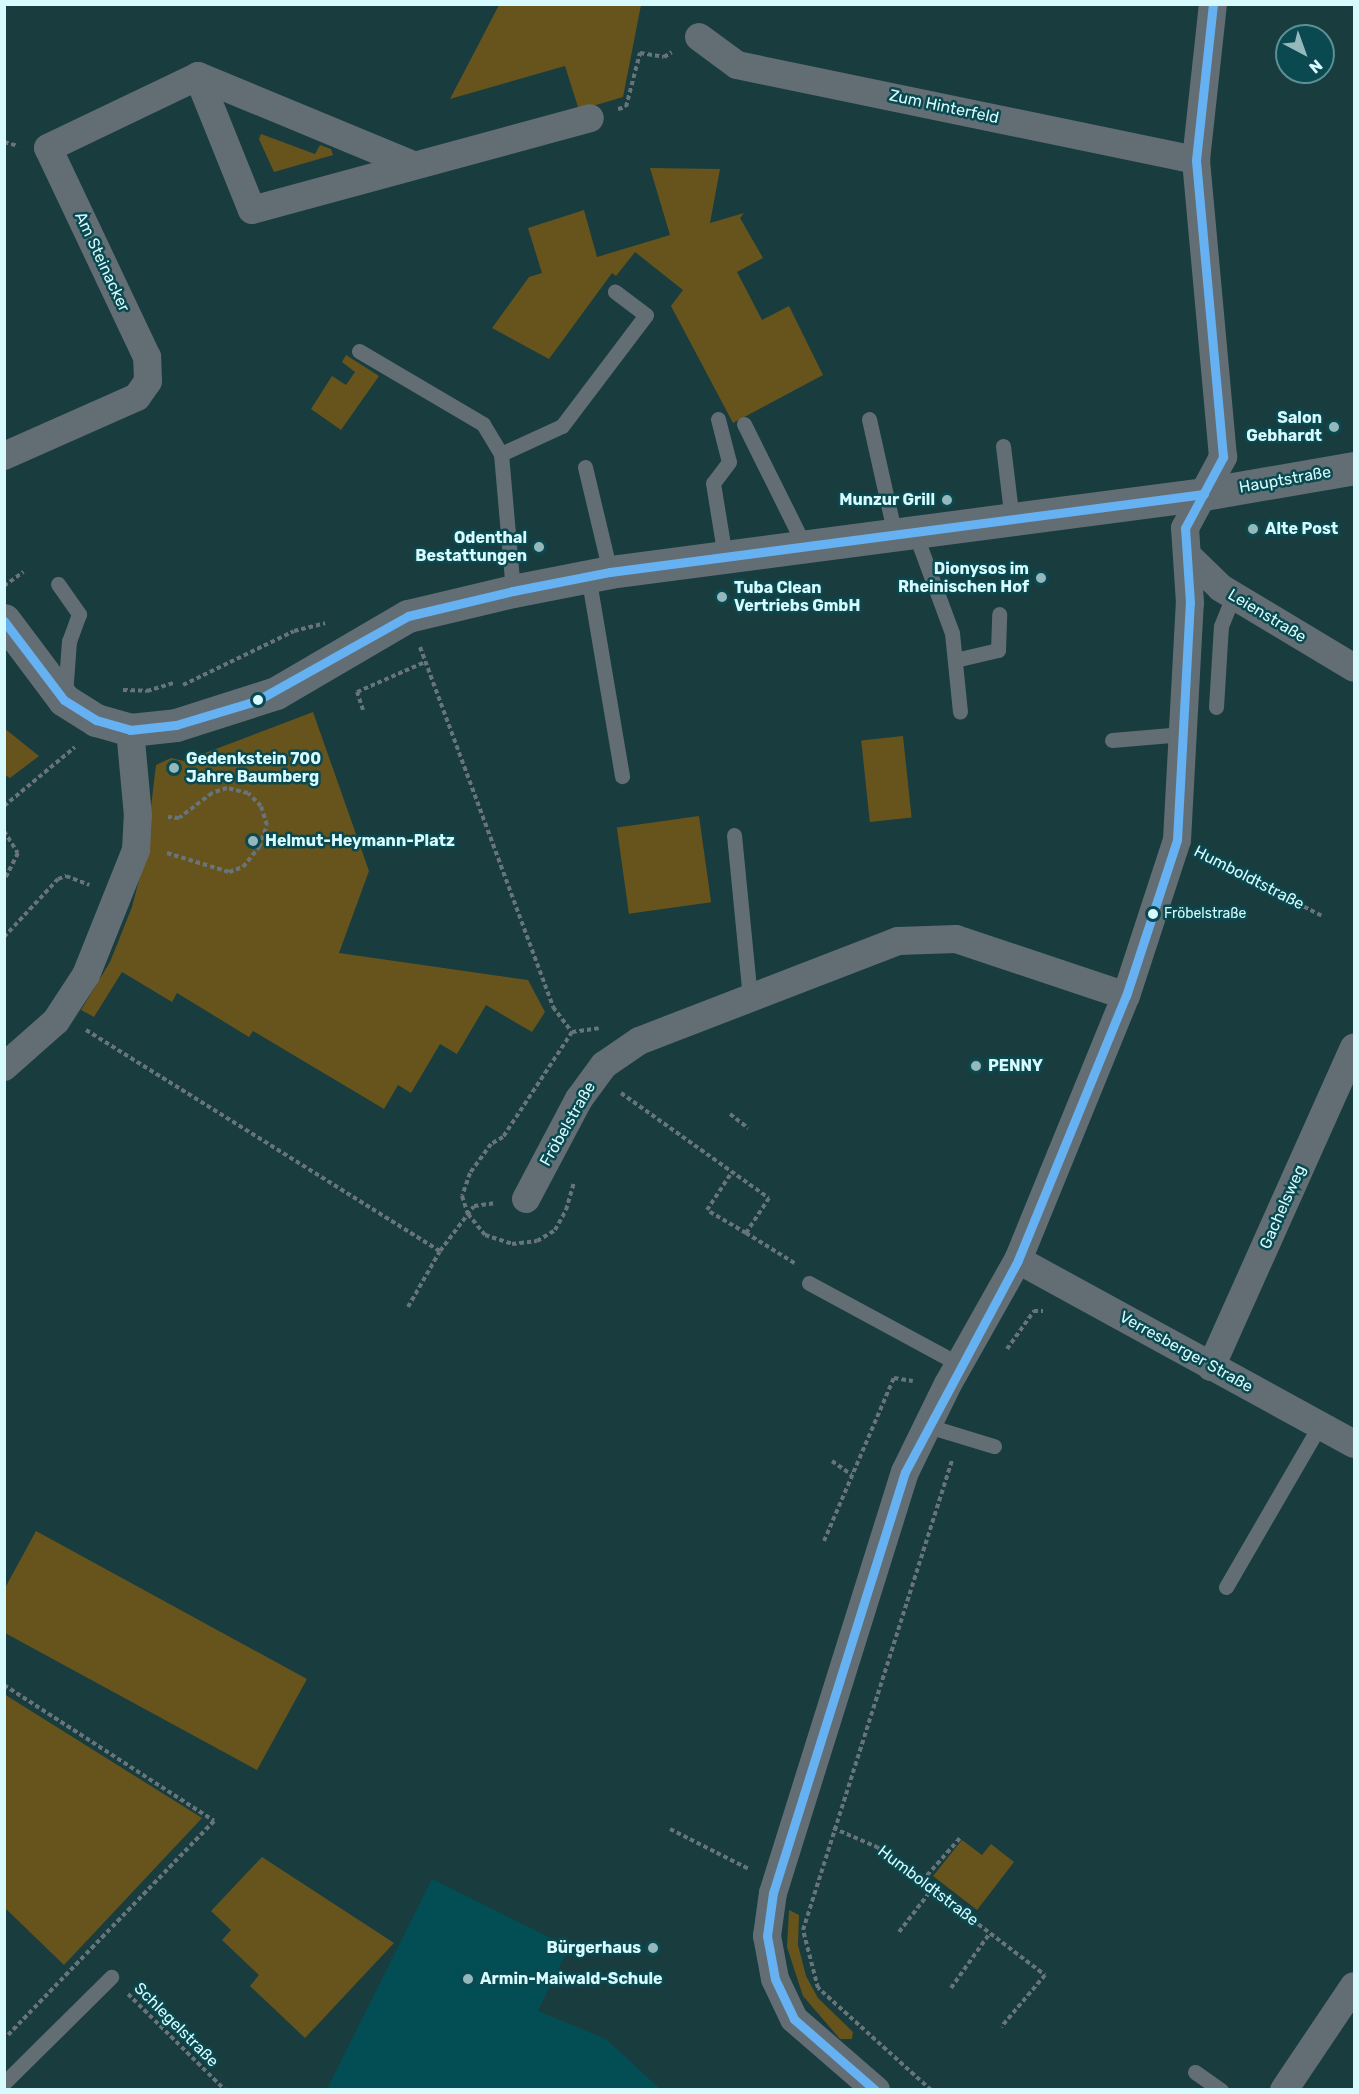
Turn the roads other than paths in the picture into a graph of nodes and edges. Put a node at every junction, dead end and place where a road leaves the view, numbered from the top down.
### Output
1 (1213, 4) edge
2 (699, 37) road end
3 (198, 76) junction
4 (590, 118) dead end
5 (1196, 160) junction
6 (410, 164) junction
7 (615, 292) dead end
8 (359, 351) dead end
9 (718, 419) dead end
10 (869, 419) dead end
11 (744, 424) dead end
12 (1003, 446) dead end
13 (501, 454) junction
14 (4, 456) edge
15 (585, 467) dead end
16 (1354, 468) edge
17 (1204, 494) junction
18 (1012, 520) junction
19 (905, 534) junction
20 (805, 547) junction
21 (1187, 555) junction
22 (725, 557) junction
23 (599, 574) junction
24 (58, 584) dead end
25 (513, 591) junction
26 (1233, 596) junction
27 (999, 614) dead end
28 (4, 620) edge
29 (954, 660) junction
30 (1354, 668) edge
31 (64, 700) junction
32 (1216, 707) dead end
33 (960, 712) dead end
34 (130, 730) junction
35 (1183, 734) junction
36 (1112, 740) dead end
37 (622, 776) dead end
38 (735, 835) dead end
39 (1126, 996) junction
40 (750, 998) junction
41 (1354, 1048) edge
42 (4, 1067) edge
43 (526, 1199) road end
44 (1018, 1260) junction
45 (809, 1283) road end
46 (950, 1359) junction
47 (1211, 1366) junction
48 (1320, 1425) junction
49 (928, 1426) junction
50 (1354, 1444) edge
51 (994, 1446) dead end
52 (1226, 1587) dead end
53 (111, 1977) road end
54 (1354, 1986) edge
55 (1195, 2072) dead end
56 (4, 2083) edge
57 (876, 2090) edge
58 (1221, 2090) edge
59 (1284, 2090) edge

1 - 5 street, Humboldtstraße
2 - 5 street, Zum Hinterfeld
3 - 6 street
3 - 6 street
3 - 14 street, Am Steinacker
4 - 6 street
5 - 17 street, Humboldtstraße
7 - 13 lane
8 - 13 lane
9 - 22 lane
10 - 19 lane
11 - 20 lane
12 - 18 lane
13 - 25 lane
15 - 23 lane
16 - 17 street, Hauptstraße
17 - 18 street, Hauptstraße
17 - 21 street, Humboldtstraße
18 - 19 street, Hauptstraße
19 - 20 street, Hauptstraße
19 - 29 lane
20 - 22 street, Hauptstraße
21 - 26 street, Leienstraße
21 - 35 street, Humboldtstraße
22 - 23 street, Hauptstraße
23 - 25 street, Hauptstraße
23 - 37 lane
24 - 31 lane
25 - 34 street, Hauptstraße
26 - 30 street, Leienstraße
26 - 32 lane
27 - 29 lane
28 - 31 street, Hauptstraße
29 - 33 lane
31 - 34 street, Hauptstraße
34 - 42 street
35 - 36 lane
35 - 39 street, Humboldtstraße
38 - 40 lane
39 - 40 street, Fröbelstraße
39 - 44 street, Humboldtstraße
40 - 43 street, Fröbelstraße
41 - 47 street, Gachelsweg
44 - 46 street, Humboldtstraße
44 - 47 street, Verresberger Straße
45 - 46 lane
46 - 49 street, Humboldtstraße
47 - 48 street, Verresberger Straße
48 - 50 street, Verresberger Straße
48 - 52 lane
49 - 51 lane
49 - 57 street, Humboldtstraße
53 - 56 lane
54 - 59 street
55 - 58 lane

